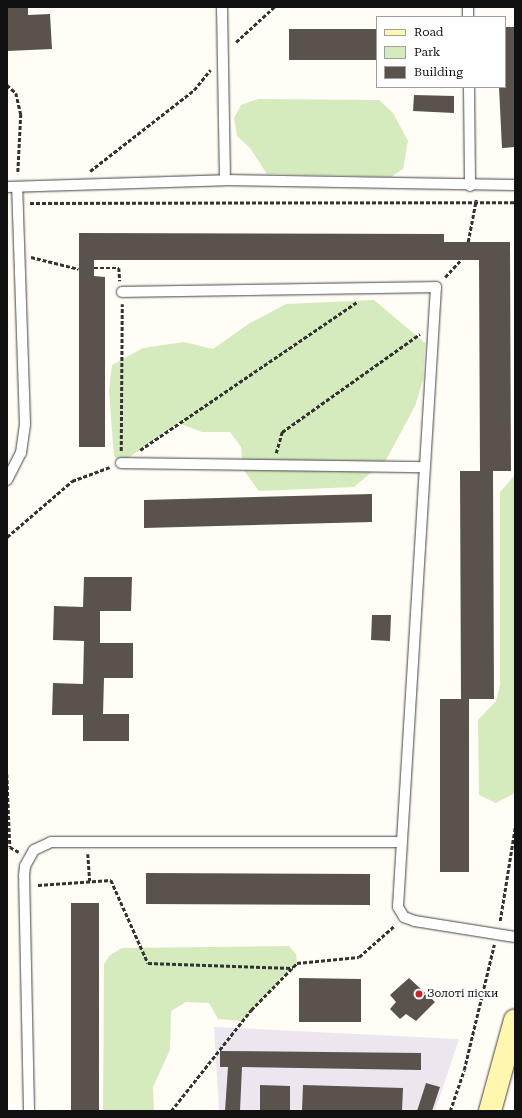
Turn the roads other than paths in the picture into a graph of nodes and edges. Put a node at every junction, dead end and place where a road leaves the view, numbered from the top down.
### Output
1 (222, 7) edge
2 (469, 88) edge
3 (225, 180) junction
4 (515, 185) edge
5 (474, 186) junction
6 (12, 187) edge
7 (122, 292) road end
8 (122, 463) road end
9 (423, 467) junction
10 (7, 480) edge
11 (401, 842) junction
12 (515, 937) edge
13 (515, 1020) edge
14 (29, 1111) edge
15 (490, 1111) edge

1 - 3 lane
2 - 5 lane
3 - 5 lane
3 - 6 lane
4 - 5 lane
6 - 10 lane
7 - 9 lane
8 - 9 lane
9 - 11 lane
11 - 12 lane
11 - 14 lane
13 - 15 street

